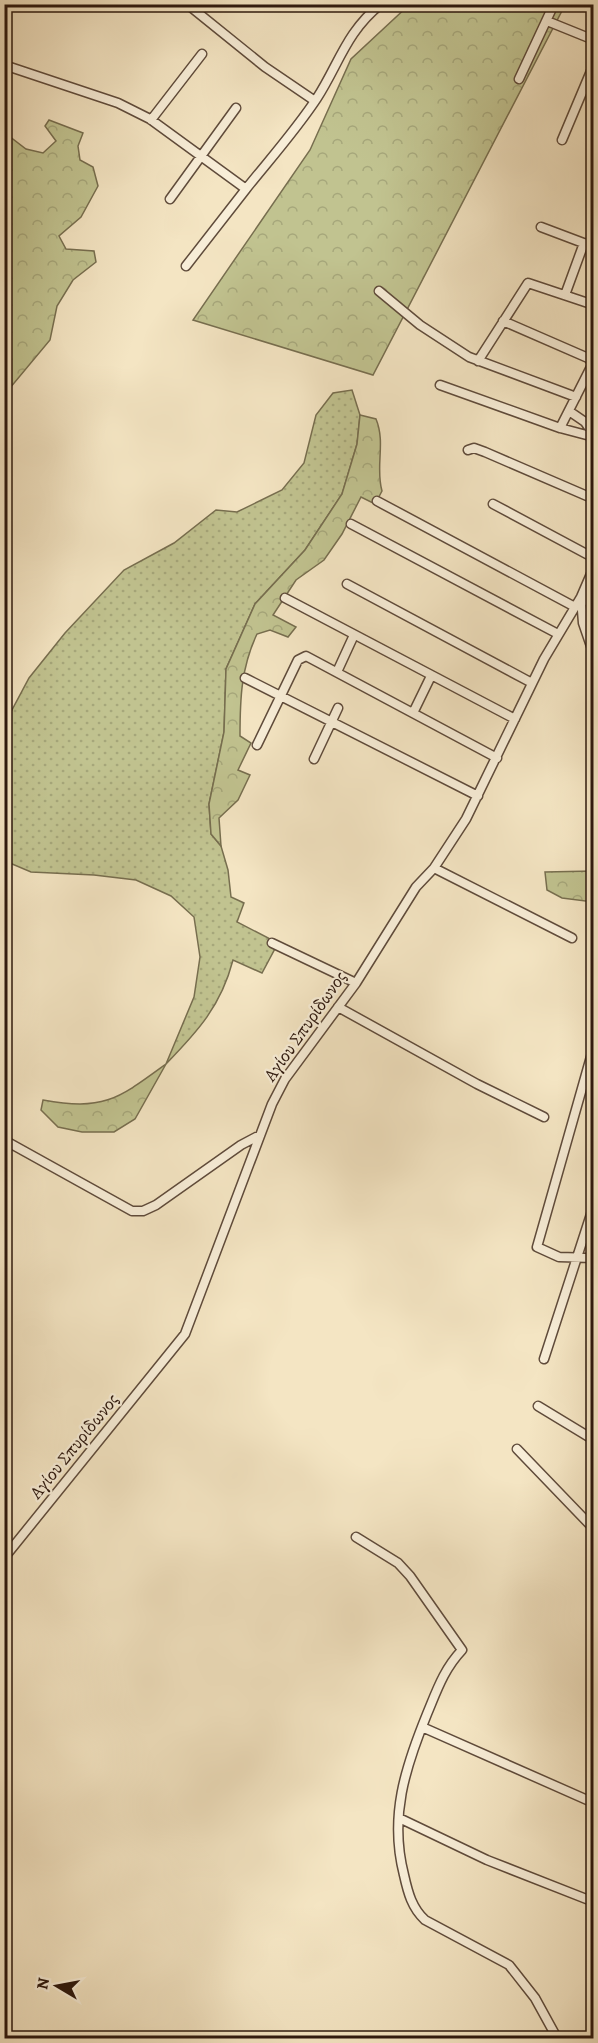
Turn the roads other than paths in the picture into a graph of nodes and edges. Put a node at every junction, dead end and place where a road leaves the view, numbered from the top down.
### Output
1 (188, 4) edge
2 (381, 4) edge
3 (554, 4) edge
4 (547, 21) junction
5 (594, 40) edge
6 (202, 54) dead end
7 (594, 64) edge
8 (4, 65) edge
9 (519, 78) dead end
10 (315, 101) junction
11 (237, 108) dead end
12 (151, 120) junction
13 (562, 140) dead end
14 (200, 157) junction
15 (246, 189) junction
16 (170, 199) dead end
17 (541, 226) dead end
18 (584, 243) junction
19 (594, 247) edge
20 (186, 266) dead end
21 (379, 291) dead end
22 (565, 295) junction
23 (594, 305) edge
24 (503, 321) junction
25 (478, 361) junction
26 (440, 385) dead end
27 (576, 397) junction
28 (569, 411) junction
29 (560, 428) junction
30 (594, 436) edge
31 (468, 450) dead end
32 (594, 500) edge
33 (377, 501) dead end
34 (493, 504) dead end
35 (351, 524) dead end
36 (594, 558) edge
37 (594, 567) edge
38 (347, 584) dead end
39 (581, 597) junction
40 (285, 598) dead end
41 (594, 605) edge
42 (575, 607) junction
43 (570, 615) junction
44 (583, 623) junction
45 (558, 634) junction
46 (354, 635) junction
47 (594, 656) edge
48 (337, 672) junction
49 (431, 676) junction
50 (245, 678) dead end
51 (532, 683) junction
52 (281, 696) junction
53 (338, 708) dead end
54 (413, 713) junction
55 (515, 719) junction
56 (332, 721) junction
57 (257, 745) dead end
58 (497, 758) junction
59 (314, 759) dead end
60 (478, 796) junction
61 (434, 868) junction
62 (572, 938) dead end
63 (272, 943) dead end
64 (356, 983) junction
65 (338, 1007) junction
66 (594, 1046) edge
67 (544, 1117) dead end
68 (260, 1135) junction
69 (4, 1140) edge
70 (594, 1205) edge
71 (575, 1258) junction
72 (594, 1258) edge
73 (544, 1359) dead end
74 (538, 1406) dead end
75 (594, 1440) edge
76 (517, 1449) dead end
77 (594, 1529) edge
78 (356, 1537) dead end
79 (4, 1558) edge
80 (422, 1727) junction
81 (594, 1803) edge
82 (399, 1818) junction
83 (594, 1902) edge
84 (557, 2038) edge

1 - 10 street
2 - 10 street
3 - 4 street
4 - 5 street
4 - 9 street
6 - 12 street
7 - 13 street
8 - 12 street
10 - 15 street
11 - 14 street
12 - 14 street
14 - 15 street
14 - 16 street
15 - 20 street
17 - 18 street
18 - 19 street
18 - 22 street
21 - 25 street
22 - 23 street
22 - 24 street
24 - 25 street
24 - 27 street
25 - 27 street
26 - 29 street
27 - 28 street
28 - 29 street
28 - 30 street
29 - 30 street
31 - 32 street
33 - 42 street
34 - 36 street
35 - 45 street
37 - 39 street, Αγίου Σπυρίδωνος
38 - 51 street
39 - 41 street
39 - 42 street, Αγίου Σπυρίδωνος
39 - 44 street
40 - 46 street
42 - 43 street, Αγίου Σπυρίδωνος
43 - 44 street
43 - 45 street, Αγίου Σπυρίδωνος
44 - 47 street
45 - 51 street, Αγίου Σπυρίδωνος
46 - 48 street
46 - 49 street
48 - 52 street
48 - 54 street
49 - 54 street
49 - 55 street
50 - 52 street
51 - 55 street, Αγίου Σπυρίδωνος
52 - 56 street
52 - 57 street
53 - 56 street
54 - 58 street
55 - 58 street, Αγίου Σπυρίδωνος
56 - 59 street
56 - 60 street
58 - 60 street, Αγίου Σπυρίδωνος
60 - 61 street, Αγίου Σπυρίδωνος
61 - 62 street
61 - 64 street, Αγίου Σπυρίδωνος
63 - 64 street
64 - 65 street, Αγίου Σπυρίδωνος
65 - 67 street
65 - 68 street, Αγίου Σπυρίδωνος
66 - 71 street
68 - 69 street
68 - 79 street, Αγίου Σπυρίδωνος
70 - 71 street
71 - 72 street
71 - 73 street
74 - 75 street
76 - 77 street
78 - 80 street
80 - 81 street
80 - 82 street
82 - 83 street
82 - 84 street

